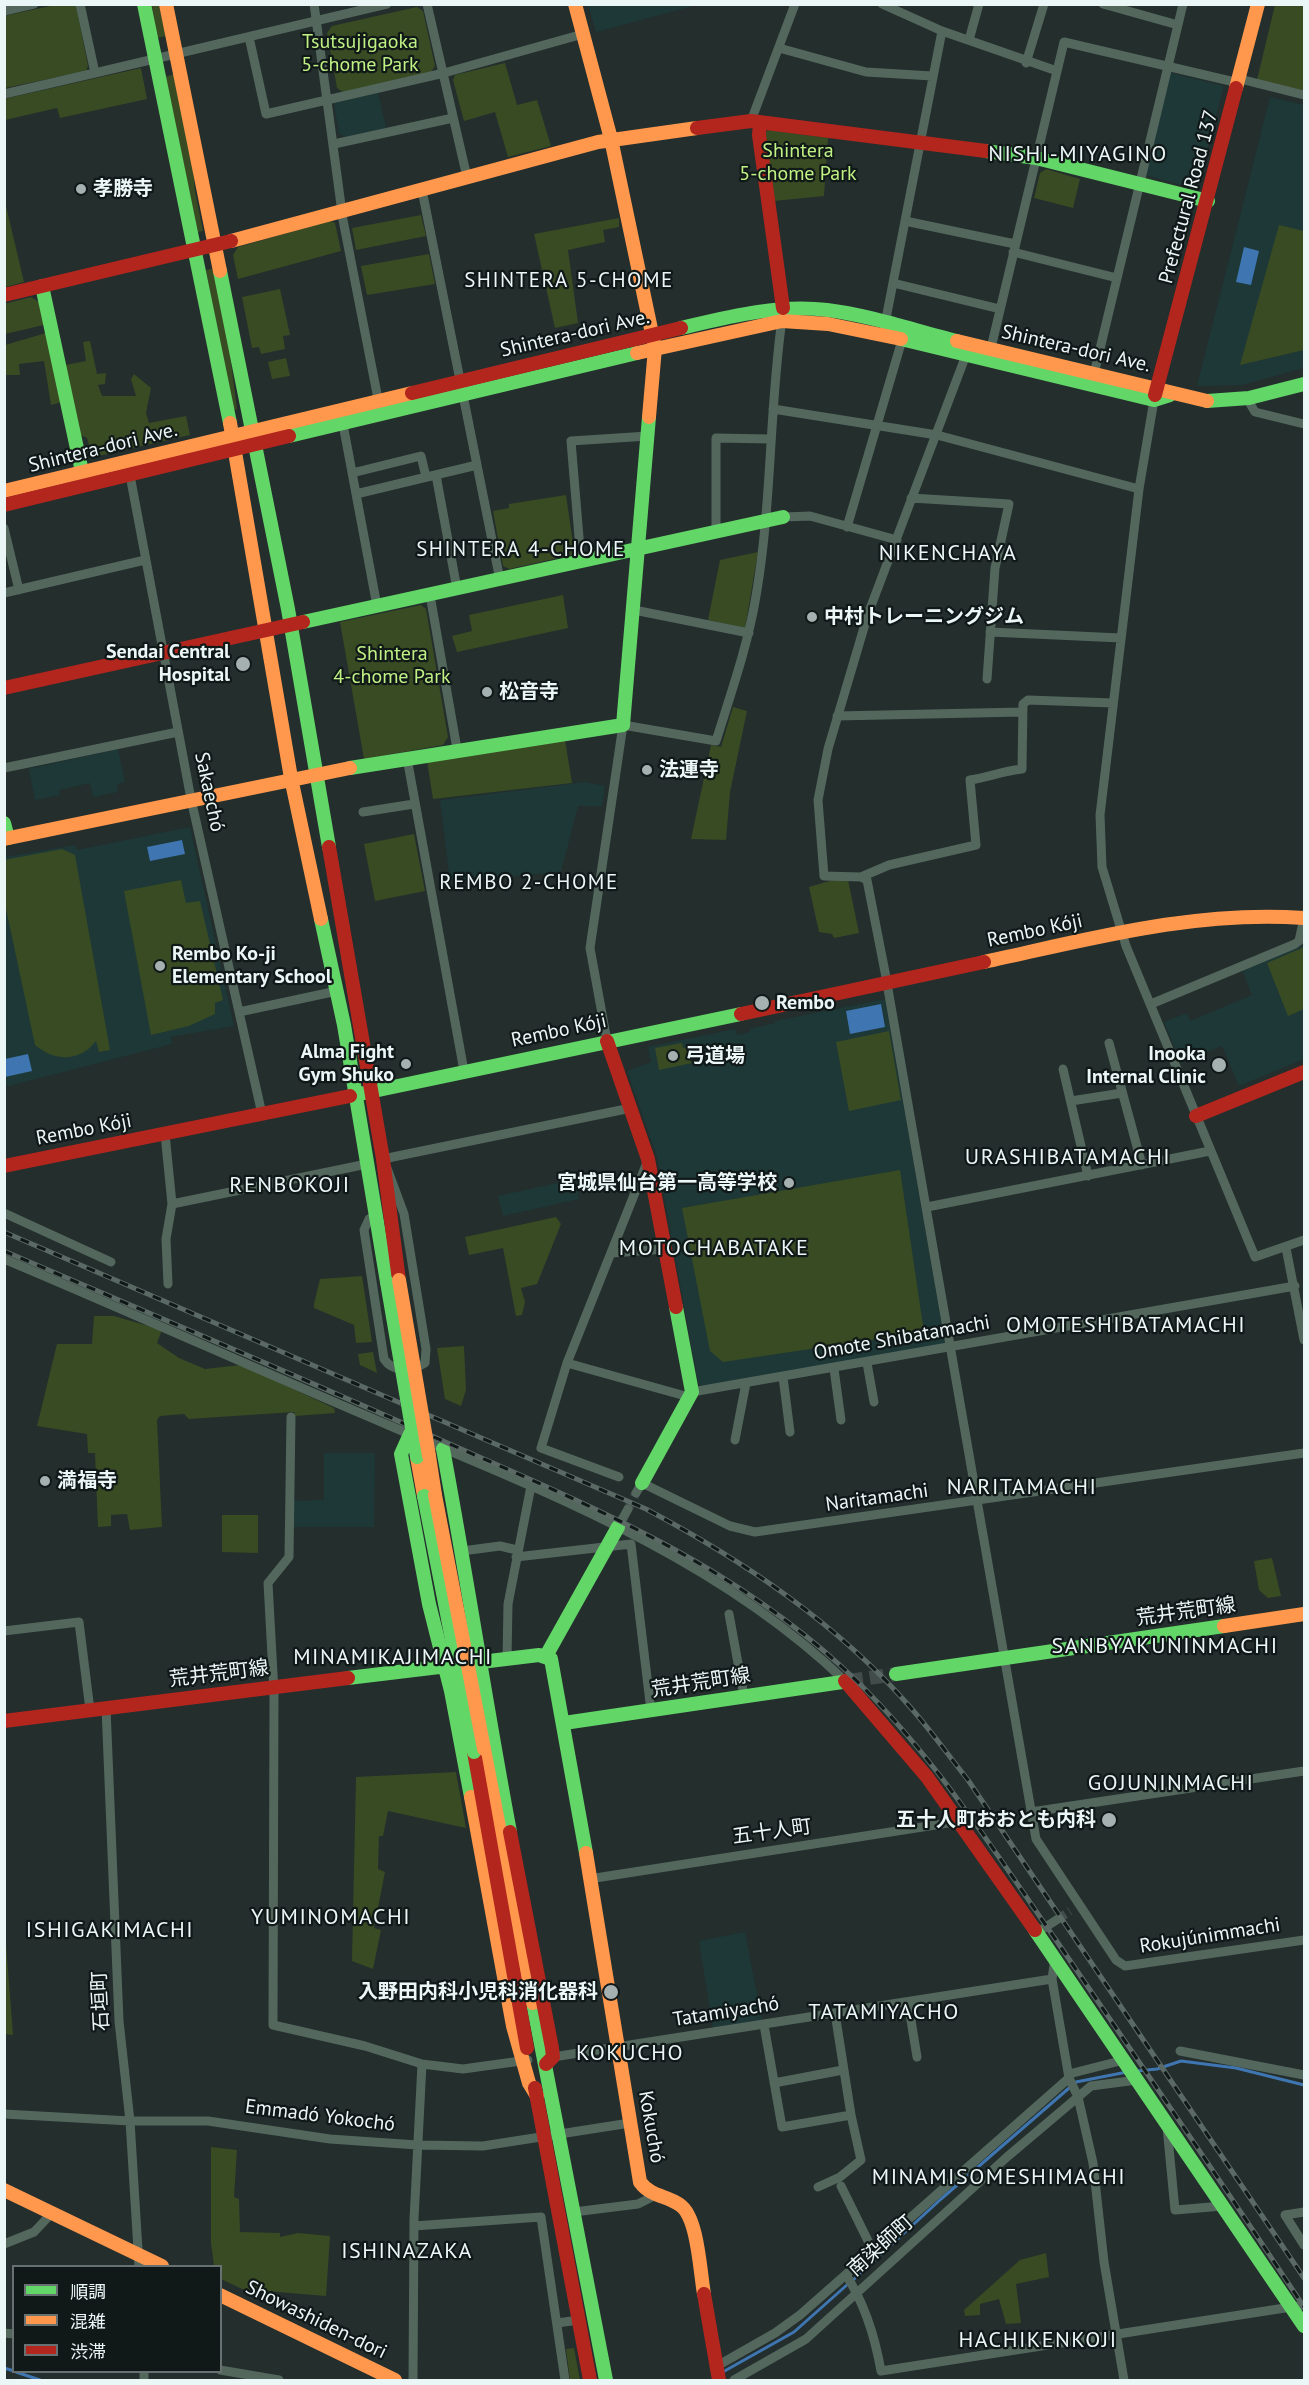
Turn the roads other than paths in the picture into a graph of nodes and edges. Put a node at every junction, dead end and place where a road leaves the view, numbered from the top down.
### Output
1 (34, 4) edge
2 (80, 4) edge
3 (144, 4) edge
4 (166, 4) edge
5 (314, 4) edge
6 (387, 4) edge
7 (427, 4) edge
8 (575, 4) edge
9 (795, 4) edge
10 (882, 4) edge
11 (978, 4) edge
12 (1044, 4) edge
13 (1103, 4) edge
14 (1183, 4) edge
15 (1258, 4) edge
16 (4, 11) edge
17 (318, 21) junction
18 (1178, 25) junction
19 (942, 31) junction
20 (583, 34) junction
21 (249, 37) junction
22 (969, 40) junction
23 (778, 48) junction
24 (176, 54) junction
25 (155, 59) junction
26 (1026, 63) junction
27 (1169, 66) junction
28 (1057, 71) junction
29 (94, 73) junction
30 (444, 73) junction
31 (932, 76) junction
32 (1240, 81) junction
33 (4, 94) edge
34 (1305, 95) edge
35 (328, 100) junction
36 (453, 118) junction
37 (756, 122) junction
38 (611, 139) junction
39 (921, 141) junction
40 (334, 144) junction
41 (1036, 158) junction
42 (467, 177) junction
43 (1140, 183) junction
44 (422, 190) junction
45 (1208, 201) junction
46 (342, 212) junction
47 (905, 221) junction
48 (216, 245) junction
49 (1014, 248) junction
50 (196, 250) junction
51 (1117, 278) junction
52 (893, 283) junction
53 (42, 286) junction
54 (4, 295) edge
55 (1000, 309) junction
56 (783, 314) junction
57 (884, 329) junction
58 (902, 340) junction
59 (654, 342) junction
60 (989, 354) junction
61 (966, 355) junction
62 (1093, 379) junction
63 (1305, 384) edge
64 (463, 388) junction
65 (1160, 394) junction
66 (1248, 400) junction
67 (380, 409) junction
68 (773, 409) junction
69 (341, 418) junction
70 (1305, 424) edge
71 (876, 426) junction
72 (937, 435) junction
73 (648, 436) junction
74 (254, 438) junction
75 (770, 439) junction
76 (232, 444) junction
77 (477, 465) junction
78 (129, 468) junction
79 (352, 473) junction
80 (431, 476) junction
81 (84, 480) junction
82 (1139, 489) junction
83 (4, 491) edge
84 (356, 494) junction
85 (911, 498) junction
86 (4, 505) edge
87 (783, 517) joint
88 (766, 520) junction
89 (847, 526) junction
90 (4, 528) edge
91 (716, 532) junction
92 (897, 540) junction
93 (639, 548) junction
94 (145, 560) junction
95 (581, 561) junction
96 (500, 580) junction
97 (457, 589) junction
98 (19, 590) junction
99 (4, 593) edge
100 (430, 595) junction
101 (377, 606) junction
102 (634, 610) junction
103 (291, 626) junction
104 (264, 631) junction
105 (990, 632) junction
106 (749, 633) junction
107 (1121, 638) junction
108 (164, 653) junction
109 (987, 679) dead end
110 (4, 688) edge
111 (1113, 703) junction
112 (1022, 712) junction
113 (837, 716) junction
114 (623, 725) junction
115 (178, 732) junction
116 (457, 749) junction
117 (406, 758) junction
118 (4, 768) edge
119 (316, 773) junction
120 (291, 778) junction
121 (191, 799) junction
122 (414, 804) junction
123 (363, 812) dead end
124 (4, 823) edge
125 (6, 838) edge
126 (861, 877) junction
127 (1304, 918) edge
128 (1122, 933) junction
129 (887, 982) junction
130 (337, 992) junction
131 (1150, 1004) junction
132 (239, 1012) junction
133 (607, 1041) junction
134 (1109, 1043) dead end
135 (1063, 1069) dead end
136 (464, 1071) junction
137 (1305, 1072) edge
138 (371, 1092) junction
139 (1122, 1093) junction
140 (356, 1095) junction
141 (1071, 1101) junction
142 (632, 1108) junction
143 (262, 1114) junction
144 (1196, 1116) junction
145 (165, 1134) junction
146 (1210, 1151) junction
147 (648, 1159) junction
148 (383, 1162) junction
149 (367, 1164) junction
150 (1142, 1165) junction
151 (4, 1166) edge
152 (1088, 1176) junction
153 (172, 1204) junction
154 (927, 1207) junction
155 (4, 1212) edge
156 (375, 1215) junction
157 (1305, 1240) edge
158 (665, 1248) junction
159 (1286, 1248) junction
160 (612, 1253) junction
161 (4, 1259) edge
162 (111, 1262) dead end
163 (393, 1281) junction
164 (168, 1284) dead end
165 (1294, 1286) junction
166 (1305, 1340) edge
167 (951, 1348) junction
168 (567, 1362) junction
169 (867, 1363) junction
170 (834, 1369) junction
171 (783, 1377) junction
172 (746, 1383) junction
173 (690, 1394) junction
174 (873, 1402) dead end
175 (291, 1417) dead end
176 (841, 1420) dead end
177 (790, 1432) dead end
178 (410, 1434) junction
179 (735, 1440) dead end
180 (443, 1449) junction
181 (1305, 1453) edge
182 (619, 1477) dead end
183 (531, 1486) junction
184 (639, 1488) joint
185 (978, 1502) junction
186 (628, 1509) tunnel mouth
187 (618, 1527) junction
188 (606, 1547) junction
189 (462, 1551) junction
190 (517, 1553) junction
191 (729, 1614) dead end
192 (1305, 1614) edge
193 (4, 1631) edge
194 (546, 1656) junction
195 (1005, 1658) junction
196 (507, 1659) junction
197 (480, 1661) junction
198 (443, 1666) junction
199 (896, 1674) tunnel mouth
200 (847, 1681) junction
201 (482, 1685) junction
202 (274, 1687) junction
203 (451, 1691) junction
204 (744, 1696) junction
205 (106, 1708) junction
206 (90, 1710) junction
207 (651, 1711) junction
208 (4, 1721) edge
209 (564, 1723) junction
210 (479, 1751) junction
211 (1305, 1771) edge
212 (1031, 1812) junction
213 (961, 1821) junction
214 (589, 1879) junction
215 (1079, 1905) junction
216 (1070, 1911) tunnel mouth
217 (1058, 1919) tunnel mouth
218 (1038, 1932) junction
219 (1305, 1940) edge
220 (1055, 1958) junction
221 (1053, 1979) junction
222 (909, 2002) junction
223 (835, 2013) junction
224 (764, 2025) junction
225 (617, 2047) junction
226 (1180, 2051) dead end
227 (917, 2057) dead end
228 (526, 2061) junction
229 (550, 2061) junction
230 (1125, 2062) junction
231 (422, 2064) junction
232 (843, 2070) junction
233 (1305, 2075) edge
234 (1069, 2076) junction
235 (1136, 2078) junction
236 (774, 2083) junction
237 (1078, 2097) junction
238 (4, 2114) edge
239 (851, 2115) junction
240 (130, 2121) junction
241 (1167, 2122) junction
242 (630, 2123) junction
243 (552, 2135) junction
244 (417, 2145) junction
245 (842, 2186) dead end
246 (818, 2187) dead end
247 (4, 2190) edge
248 (654, 2196) junction
249 (1223, 2206) junction
250 (574, 2212) junction
251 (1304, 2212) edge
252 (52, 2214) junction
253 (414, 2226) junction
254 (4, 2244) edge
255 (1305, 2245) edge
256 (873, 2251) junction
257 (139, 2261) edge
258 (157, 2265) edge
259 (847, 2277) junction
260 (856, 2291) junction
261 (222, 2296) edge
262 (1298, 2307) edge
263 (579, 2320) junction
264 (557, 2323) junction
265 (1305, 2325) edge
266 (1116, 2336) junction
267 (222, 2370) edge
268 (718, 2373) edge
269 (881, 2375) edge
270 (279, 2380) edge
271 (391, 2380) edge
272 (413, 2380) edge
273 (565, 2380) edge
274 (590, 2380) edge
275 (606, 2380) edge
276 (734, 2380) edge
277 (1124, 2380) edge

1 - 16 street
2 - 29 street
3 - 25 street
4 - 24 street
5 - 17 street
6 - 17 street
7 - 30 street
8 - 20 street
9 - 23 street
10 - 19 street
11 - 22 street
12 - 26 street
13 - 18 street
14 - 18 street
15 - 32 street, Prefectural Road 137
17 - 21 street
17 - 35 street
18 - 27 street
19 - 22 street
19 - 31 street
20 - 30 street
20 - 38 street
21 - 24 street
21 - 35 street
22 - 26 street
23 - 31 street
23 - 37 street
24 - 25 street
24 - 48 street
25 - 29 street
25 - 50 street
26 - 28 street
27 - 28 street
27 - 32 street
27 - 43 street
28 - 41 street
29 - 33 street
30 - 35 street
30 - 36 street
31 - 39 street
32 - 34 street
32 - 45 street, Prefectural Road 137
35 - 40 street
36 - 40 street
36 - 42 street
37 - 38 street
37 - 39 street
37 - 56 street
38 - 42 street
38 - 59 street
39 - 41 street
39 - 47 street
40 - 46 street
41 - 43 street
41 - 49 street
42 - 44 street
43 - 45 street
43 - 51 street
44 - 46 street
44 - 64 street
45 - 65 street, Prefectural Road 137
46 - 48 street
46 - 67 street
47 - 49 street
47 - 52 street
48 - 50 street
48 - 74 street
49 - 51 street
49 - 55 street
50 - 53 street
50 - 76 street
51 - 62 street
52 - 55 street
52 - 57 street
53 - 54 street
53 - 81 street
55 - 60 street
56 - 57 street, Shintera-dori Ave.
56 - 59 street, Shintera-dori Ave.
56 - 68 street
57 - 58 street, Shintera-dori Ave.
57 - 60 street, Shintera-dori Ave.
58 - 61 street, Shintera-dori Ave.
58 - 71 street
59 - 64 street, Shintera-dori Ave.
59 - 73 street
60 - 61 street, Shintera-dori Ave.
60 - 62 street, Shintera-dori Ave.
61 - 72 street
62 - 65 street, Shintera-dori Ave.
63 - 66 street, Shintera-dori Ave.
64 - 67 street, Shintera-dori Ave.
64 - 77 street
65 - 66 street, Shintera-dori Ave.
65 - 82 street
66 - 70 street
67 - 69 street, Shintera-dori Ave.
68 - 71 street
68 - 75 street
69 - 74 street, Shintera-dori Ave.
69 - 79 street
71 - 72 street
71 - 89 street
72 - 82 street
72 - 85 street
73 - 93 street
73 - 95 street
74 - 76 street, Shintera-dori Ave.
74 - 103 street
75 - 88 street
75 - 91 street
76 - 78 street, Shintera-dori Ave.
76 - 104 street
77 - 80 street
77 - 96 street
78 - 81 street, Shintera-dori Ave.
78 - 94 street, Sakaechó
79 - 80 street
79 - 84 street
80 - 84 street
80 - 97 street
81 - 83 street, Shintera-dori Ave.
81 - 86 street, Shintera-dori Ave.
82 - 107 street
84 - 101 street
85 - 92 street
85 - 105 street
87 - 88 street
87 - 89 street
88 - 91 street
88 - 106 street
89 - 92 street
90 - 98 street
91 - 93 street
92 - 113 street
93 - 95 street
93 - 102 street
94 - 98 street
94 - 108 street, Sakaechó
95 - 96 street
96 - 97 street
97 - 100 street
98 - 99 street
100 - 101 street
100 - 116 street
101 - 103 street
102 - 106 street
102 - 114 street
103 - 104 street
103 - 119 street
104 - 108 street
104 - 120 street
105 - 107 street
105 - 109 street
106 - 114 street
107 - 111 street
108 - 110 street
108 - 115 street, Sakaechó
111 - 112 street
111 - 128 street
112 - 113 street
112 - 126 street
113 - 126 street
114 - 116 street
114 - 133 street
115 - 118 street
115 - 121 street, Sakaechó
116 - 117 street
117 - 119 street
117 - 122 street
119 - 120 street
119 - 138 street
120 - 121 street
120 - 130 street
121 - 125 street
121 - 132 street, Sakaechó
122 - 123 street
122 - 136 street
124 - 125 street
126 - 129 street
127 - 128 street, Rembo Kóji
127 - 131 street
128 - 129 street, Rembo Kóji
128 - 131 street
129 - 133 street, Rembo Kóji
129 - 154 street
130 - 132 street
130 - 140 street
131 - 144 street
132 - 143 street, Sakaechó
133 - 136 street, Rembo Kóji
133 - 142 street
134 - 139 street
135 - 141 street
136 - 138 street, Rembo Kóji
137 - 144 street
138 - 140 street, Rembo Kóji
138 - 148 street
139 - 141 street
139 - 150 street
140 - 143 street, Rembo Kóji
140 - 149 street
141 - 152 street
142 - 147 street
142 - 148 street
143 - 145 street, Rembo Kóji
144 - 146 street
145 - 151 street, Rembo Kóji
145 - 153 street
146 - 150 street
146 - 159 street
147 - 158 street
147 - 160 street
148 - 156 street
148 - 163 street
149 - 153 street
149 - 156 street
150 - 152 street
152 - 154 street
153 - 164 street
154 - 167 street
155 - 162 street
156 - 163 street
157 - 159 street
158 - 160 street
158 - 173 street
159 - 165 street
160 - 168 street
161 - 178 street
163 - 210 street, bridge
165 - 166 street
165 - 167 street, Omote Shibatamachi
167 - 169 street, Omote Shibatamachi
167 - 185 street
168 - 173 street
168 - 182 street
169 - 170 street, Omote Shibatamachi
169 - 174 street
170 - 171 street, Omote Shibatamachi
170 - 176 street
171 - 172 street, Omote Shibatamachi
171 - 177 street
172 - 173 street, Omote Shibatamachi
172 - 179 street
173 - 184 street
175 - 202 street
178 - 180 street
178 - 198 street
180 - 183 street
180 - 189 street
181 - 185 street, Naritamachi
183 - 187 street
183 - 190 street
184 - 185 street, Naritamachi
185 - 195 street
186 - 187 street
187 - 188 street
187 - 200 street
188 - 190 street
188 - 194 street
188 - 207 street
189 - 190 street
189 - 197 street
190 - 196 street
191 - 204 street
192 - 195 street, 荒井荒町線
193 - 206 street
194 - 196 street, 荒井荒町線
194 - 209 street
195 - 199 street, 荒井荒町線
195 - 212 street
196 - 197 street, 荒井荒町線
197 - 198 street, 荒井荒町線
197 - 201 street
198 - 202 street, 荒井荒町線
198 - 203 street
200 - 204 street, 荒井荒町線
200 - 213 street
201 - 203 street
201 - 229 street
202 - 205 street, 荒井荒町線
202 - 231 street
203 - 228 street
204 - 207 street, 荒井荒町線
205 - 206 street, 荒井荒町線
205 - 240 street, 石垣町
206 - 208 street, 荒井荒町線
207 - 209 street, 荒井荒町線
209 - 214 street, Kokuchó
210 - 228 street
210 - 229 street
211 - 212 street
212 - 215 street
213 - 214 street, 五十人町
213 - 218 street
214 - 225 street, Kokuchó
215 - 216 street
215 - 219 street, Rokujúnimmachi
217 - 218 street
218 - 220 street
220 - 221 street
220 - 230 street
221 - 222 street, Tatamiyachó
221 - 234 street
222 - 223 street, Tatamiyachó
222 - 227 street
223 - 224 street, Tatamiyachó
223 - 232 street
224 - 225 street, Tatamiyachó
224 - 236 street
225 - 229 street, Tatamiyachó
225 - 242 street, Kokuchó
226 - 233 street
228 - 231 street
228 - 243 street
229 - 243 street
230 - 234 street
230 - 235 street
231 - 244 street
232 - 236 street
232 - 239 street
234 - 237 street
234 - 256 street
235 - 237 street, 南染師町
235 - 241 street
236 - 239 street
237 - 260 street, 南染師町
237 - 266 street
238 - 240 street, Emmadó Yokochó
239 - 246 street
240 - 244 street, Emmadó Yokochó
240 - 257 street, 石垣町
241 - 249 street
241 - 249 street
242 - 243 street, Emmadó Yokochó
242 - 248 street, Kokuchó
243 - 244 street, Emmadó Yokochó
243 - 250 street
243 - 263 street
244 - 253 street
245 - 256 street
247 - 252 street
248 - 250 street
248 - 268 street
249 - 262 street
250 - 275 street
251 - 255 street
252 - 254 street
252 - 257 street
253 - 264 street
253 - 272 street
256 - 259 street
257 - 258 street
259 - 260 street
259 - 268 street
260 - 269 street
260 - 276 street, 南染師町
261 - 271 street, Showashiden-dori
262 - 265 street
262 - 266 street
263 - 264 street
263 - 274 street
264 - 273 street
266 - 269 street
266 - 277 street
267 - 270 street

